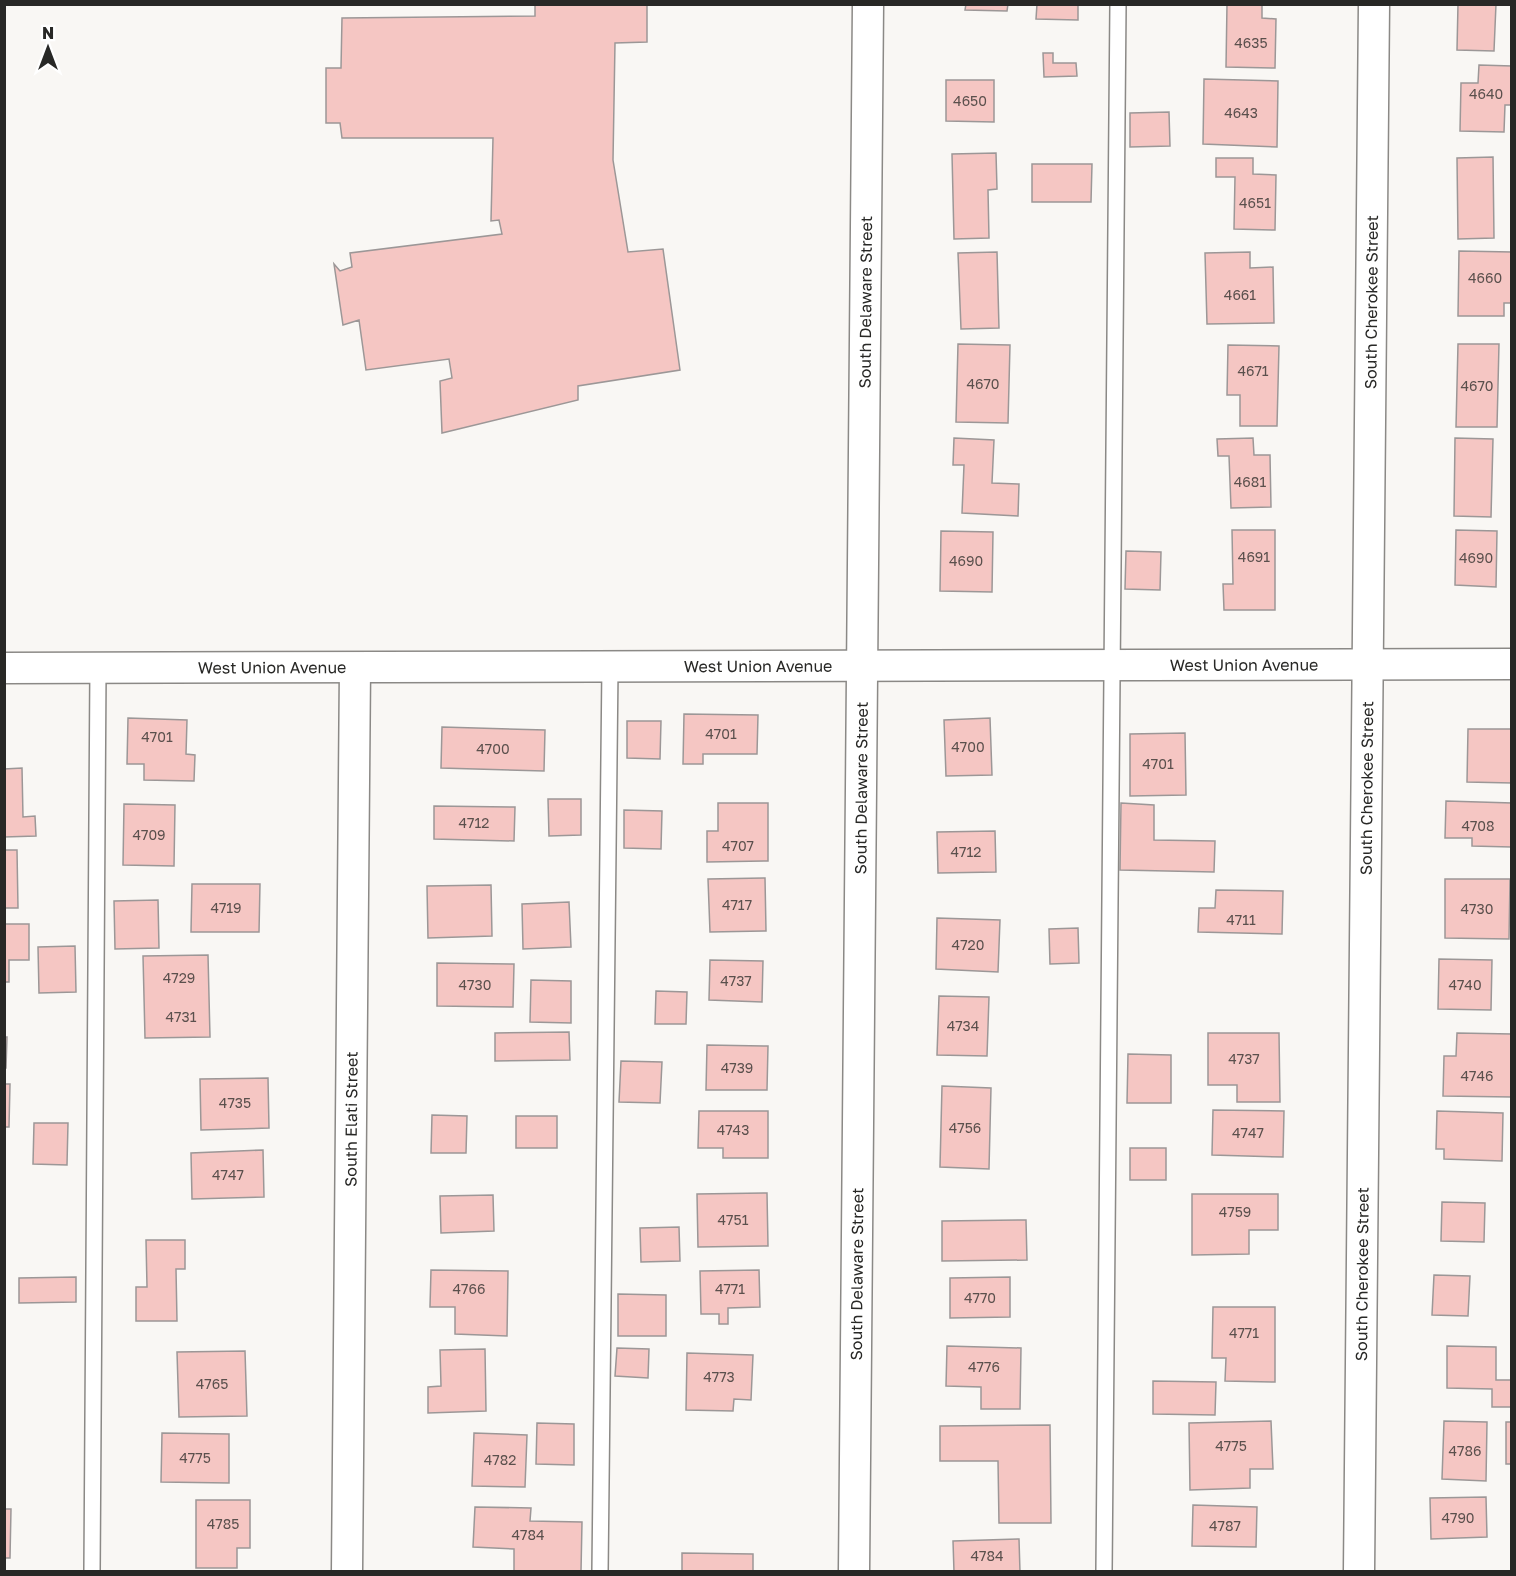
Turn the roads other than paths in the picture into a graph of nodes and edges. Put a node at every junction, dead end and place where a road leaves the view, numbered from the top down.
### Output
1 (868, 4) edge
2 (1118, 4) edge
3 (1374, 4) edge
4 (1512, 664) edge
5 (1113, 665) junction
6 (1368, 665) junction
7 (862, 666) junction
8 (610, 667) junction
9 (98, 668) junction
10 (355, 668) junction
11 (4, 669) edge
12 (92, 1572) edge
13 (347, 1572) edge
14 (600, 1572) edge
15 (854, 1572) edge
16 (1104, 1572) edge
17 (1359, 1572) edge

1 - 7 street, South Delaware Street
2 - 5 lane
3 - 6 street, South Cherokee Street
4 - 6 street, West Union Avenue
5 - 6 street, West Union Avenue
5 - 7 street, West Union Avenue
5 - 16 lane
6 - 17 street, South Cherokee Street
7 - 8 street, West Union Avenue
7 - 15 street, South Delaware Street
8 - 10 street, West Union Avenue
8 - 14 lane
9 - 10 street, West Union Avenue
9 - 11 street, West Union Avenue
9 - 12 lane
10 - 13 street, South Elati Street

